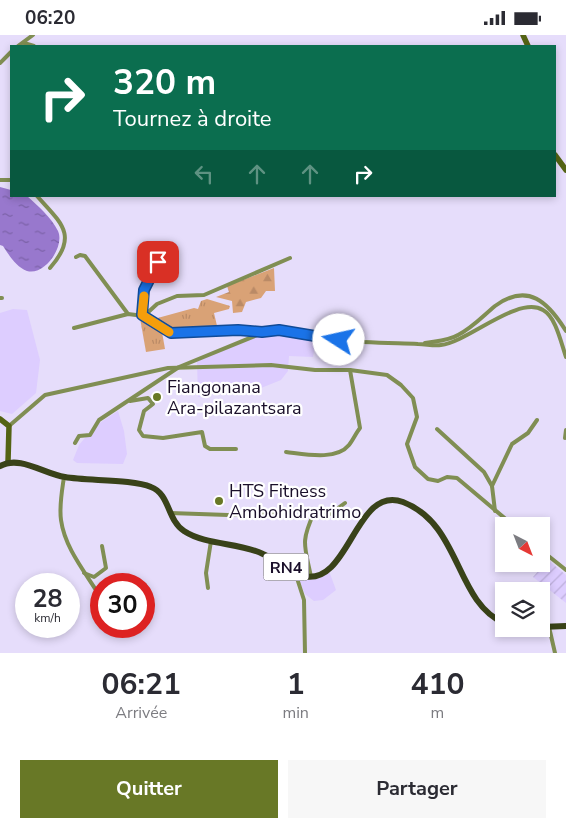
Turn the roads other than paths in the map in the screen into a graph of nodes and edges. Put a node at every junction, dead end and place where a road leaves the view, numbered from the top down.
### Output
1 (33, 35) edge
2 (24, 43) junction
3 (20, 45) edge
4 (31, 45) edge
5 (10, 53) edge
6 (0, 63) edge
7 (556, 156) edge
8 (566, 170) edge
9 (38, 197) edge
10 (76, 257) dead end
11 (290, 258) dead end
12 (159, 259) dead end
13 (50, 268) dead end
14 (128, 314) junction
15 (143, 316) junction
16 (74, 328) dead end
17 (566, 331) edge
18 (262, 332) junction
19 (420, 344) junction
20 (566, 357) edge
21 (179, 367) junction
22 (350, 370) junction
23 (128, 401) junction
24 (0, 419) edge
25 (537, 420) dead end
26 (9, 426) junction
27 (437, 429) dead end
28 (566, 430) edge
29 (564, 438) dead end
30 (76, 443) dead end
31 (236, 449) dead end
32 (286, 452) dead end
33 (6, 463) edge
34 (64, 477) junction
35 (492, 486) junction
36 (345, 503) dead end
37 (495, 511) junction
38 (170, 513) junction
39 (278, 513) dead end
40 (503, 517) edge
41 (212, 541) junction
42 (102, 546) dead end
43 (550, 557) edge
44 (566, 570) edge
45 (295, 572) junction
46 (84, 573) junction
47 (311, 577) junction
48 (90, 582) edge
49 (208, 588) dead end
50 (495, 618) edge
51 (566, 625) edge
52 (550, 627) edge
53 (550, 632) edge
54 (305, 653) edge
55 (554, 653) edge

1 - 2 street
2 - 3 street
2 - 4 street
5 - 6 street
7 - 8 street
9 - 13 street
10 - 14 street
11 - 15 street
12 - 15 street
14 - 15 street
14 - 16 street
15 - 18 street
17 - 19 street
18 - 19 street
18 - 21 street
19 - 20 street
21 - 22 street
21 - 23 street
21 - 26 street
22 - 32 street
22 - 37 street
23 - 30 street
23 - 31 street
24 - 26 street
25 - 35 street
26 - 33 street
27 - 35 street
28 - 29 street
33 - 34 main road, RN4
34 - 38 main road, RN4
34 - 46 street
35 - 37 street
36 - 47 street
37 - 40 street
38 - 39 street
38 - 41 main road, RN4
41 - 45 main road, RN4
41 - 49 street
42 - 46 street
43 - 44 street
45 - 47 main road, RN4
45 - 54 street
46 - 48 street
47 - 50 main road, RN4
51 - 52 main road
53 - 55 street

